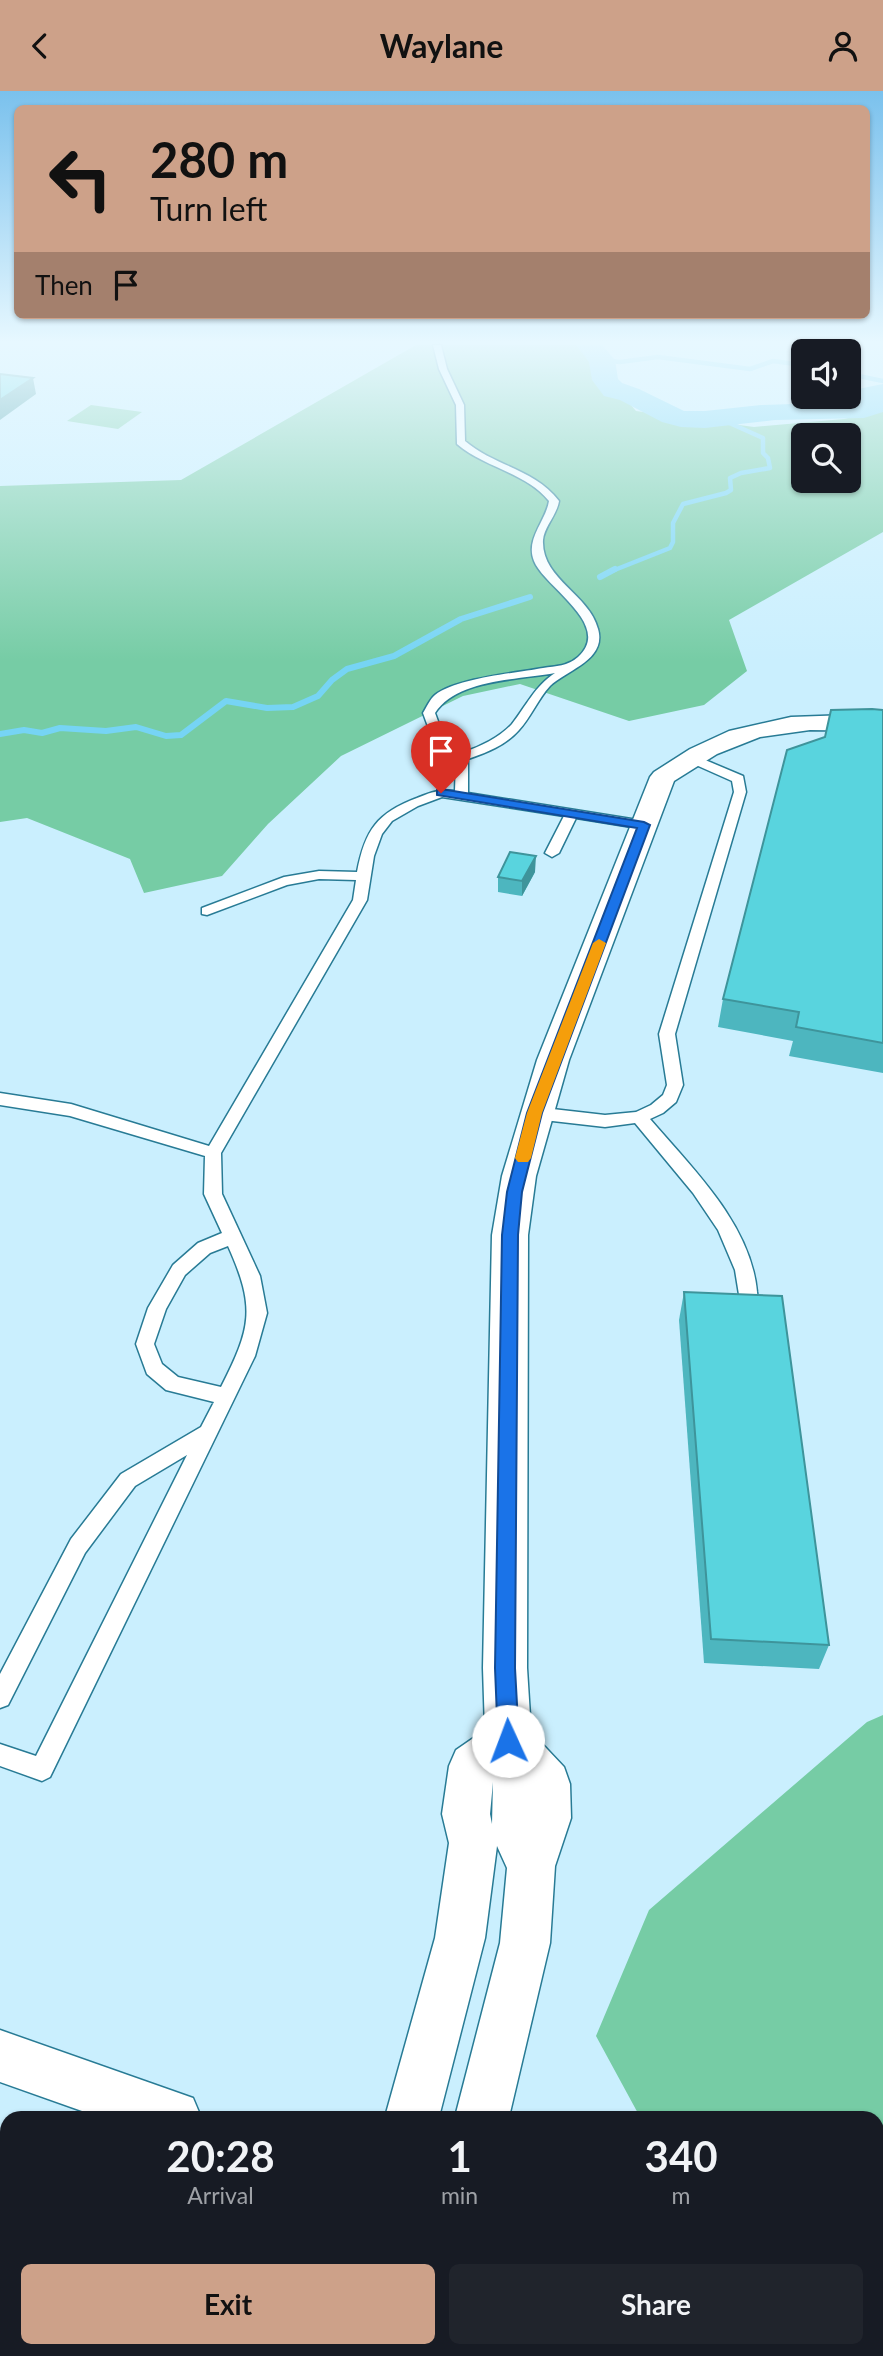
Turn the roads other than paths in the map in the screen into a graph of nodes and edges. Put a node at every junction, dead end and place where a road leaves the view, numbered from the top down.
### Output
1 (469, 451) edge
2 (567, 668) junction
3 (883, 724) edge
4 (462, 757) junction
5 (691, 758) junction
6 (461, 795) junction
7 (572, 813) junction
8 (644, 825) junction
9 (552, 853) dead end
10 (363, 876) junction
11 (206, 911) dead end
12 (0, 1099) edge
13 (535, 1113) junction
14 (639, 1117) junction
15 (213, 1153) junction
16 (234, 1236) junction
17 (749, 1308) edge
18 (224, 1397) junction
19 (207, 1433) junction
20 (0, 1697) edge
21 (0, 1755) edge
22 (507, 1848) junction
23 (0, 2056) edge
24 (157, 2111) edge
25 (414, 2111) edge
26 (483, 2111) edge

1 - 2 lane
2 - 4 lane
2 - 4 lane
3 - 5 street
4 - 6 lane
5 - 8 street
5 - 14 lane
6 - 7 lane
6 - 10 lane
7 - 8 lane
7 - 9 lane
8 - 13 street
10 - 11 lane
10 - 15 lane
12 - 15 lane
13 - 14 lane
13 - 22 street
14 - 17 lane
15 - 16 lane
16 - 18 lane
16 - 18 lane
18 - 19 lane
19 - 20 lane
19 - 21 lane
22 - 25 street
22 - 26 street
23 - 24 street

